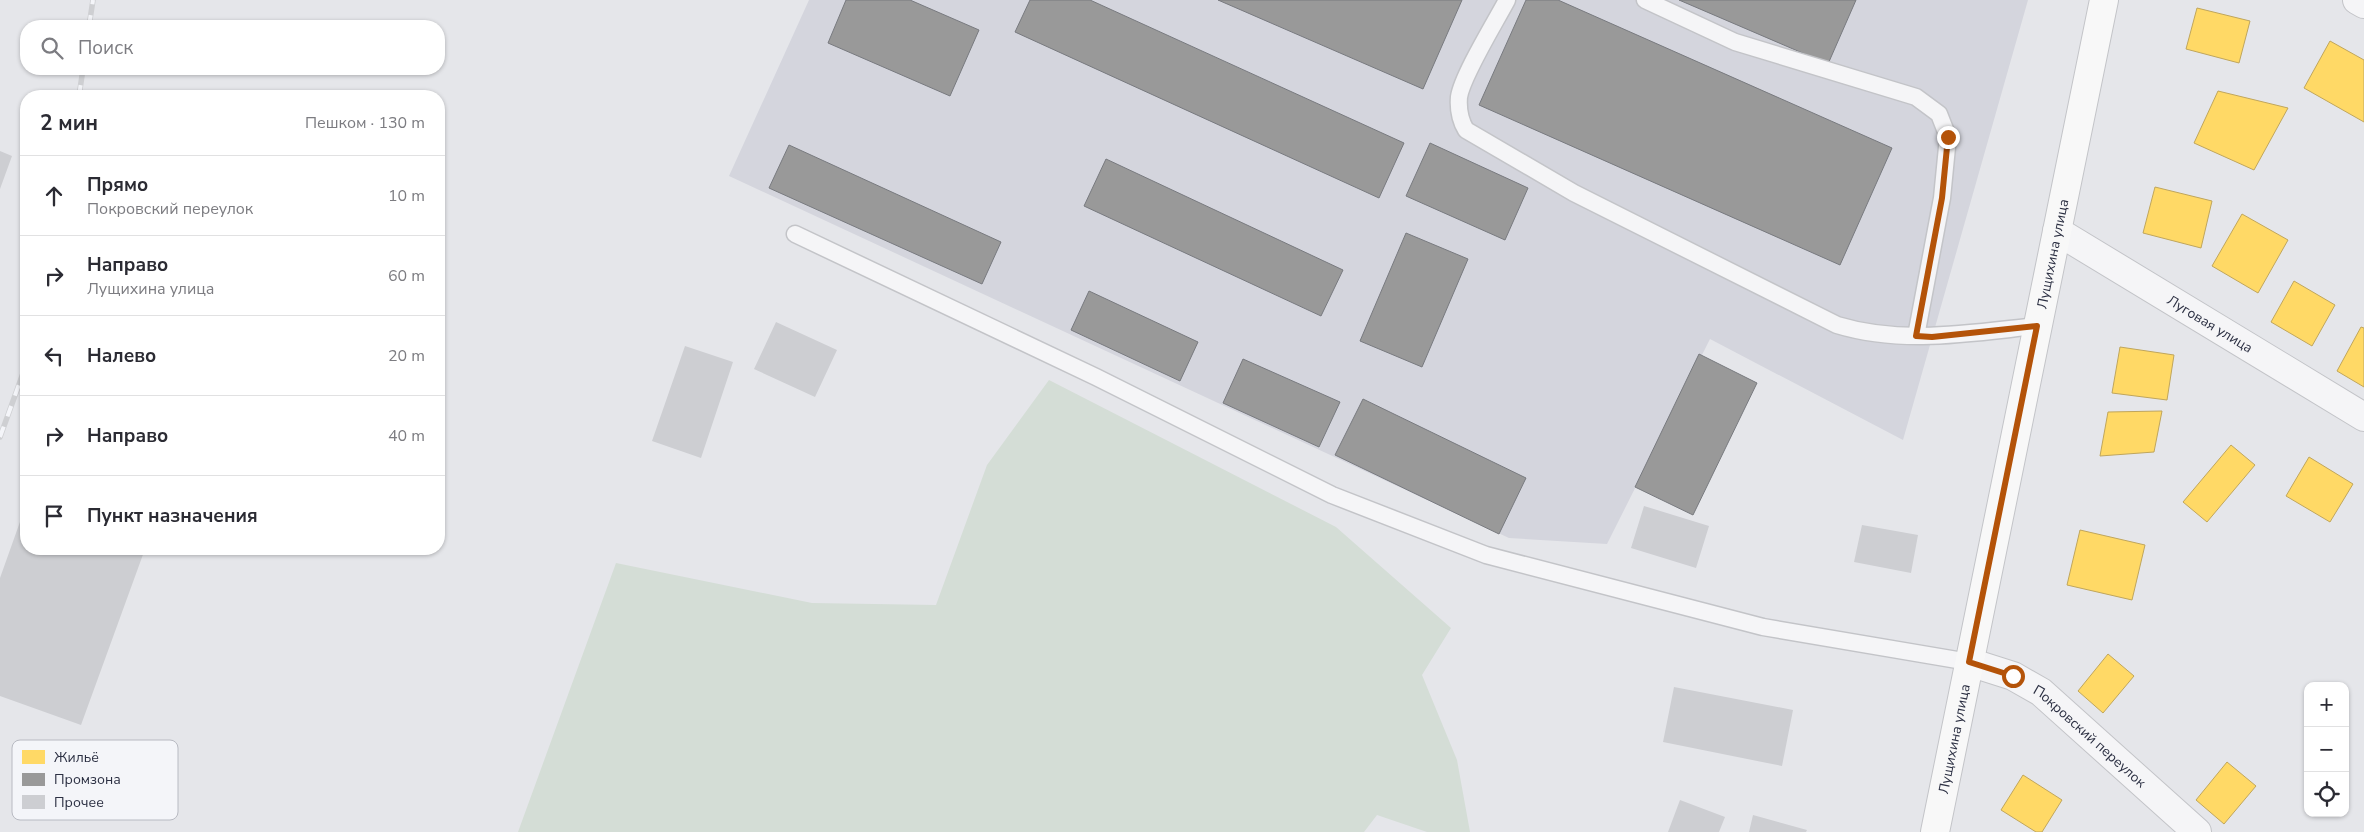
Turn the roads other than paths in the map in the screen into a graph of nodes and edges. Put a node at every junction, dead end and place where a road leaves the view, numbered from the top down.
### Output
1 (1507, 0) edge
2 (1645, 0) edge
3 (2104, 0) edge
4 (2357, 0) edge
5 (2364, 4) edge
6 (2056, 231) junction
7 (795, 234) dead end
8 (2037, 326) junction
9 (1916, 336) junction
10 (2364, 417) edge
11 (1969, 662) junction
12 (1935, 832) edge
13 (2197, 832) edge

1 - 9 lane
2 - 9 lane
3 - 6 street, Лущихина улица
4 - 5 street
6 - 8 street, Лущихина улица
6 - 10 street, Луговая улица
7 - 11 lane
8 - 9 lane
8 - 11 street, Лущихина улица
11 - 12 street, Лущихина улица
11 - 13 street, Покровский переулок

